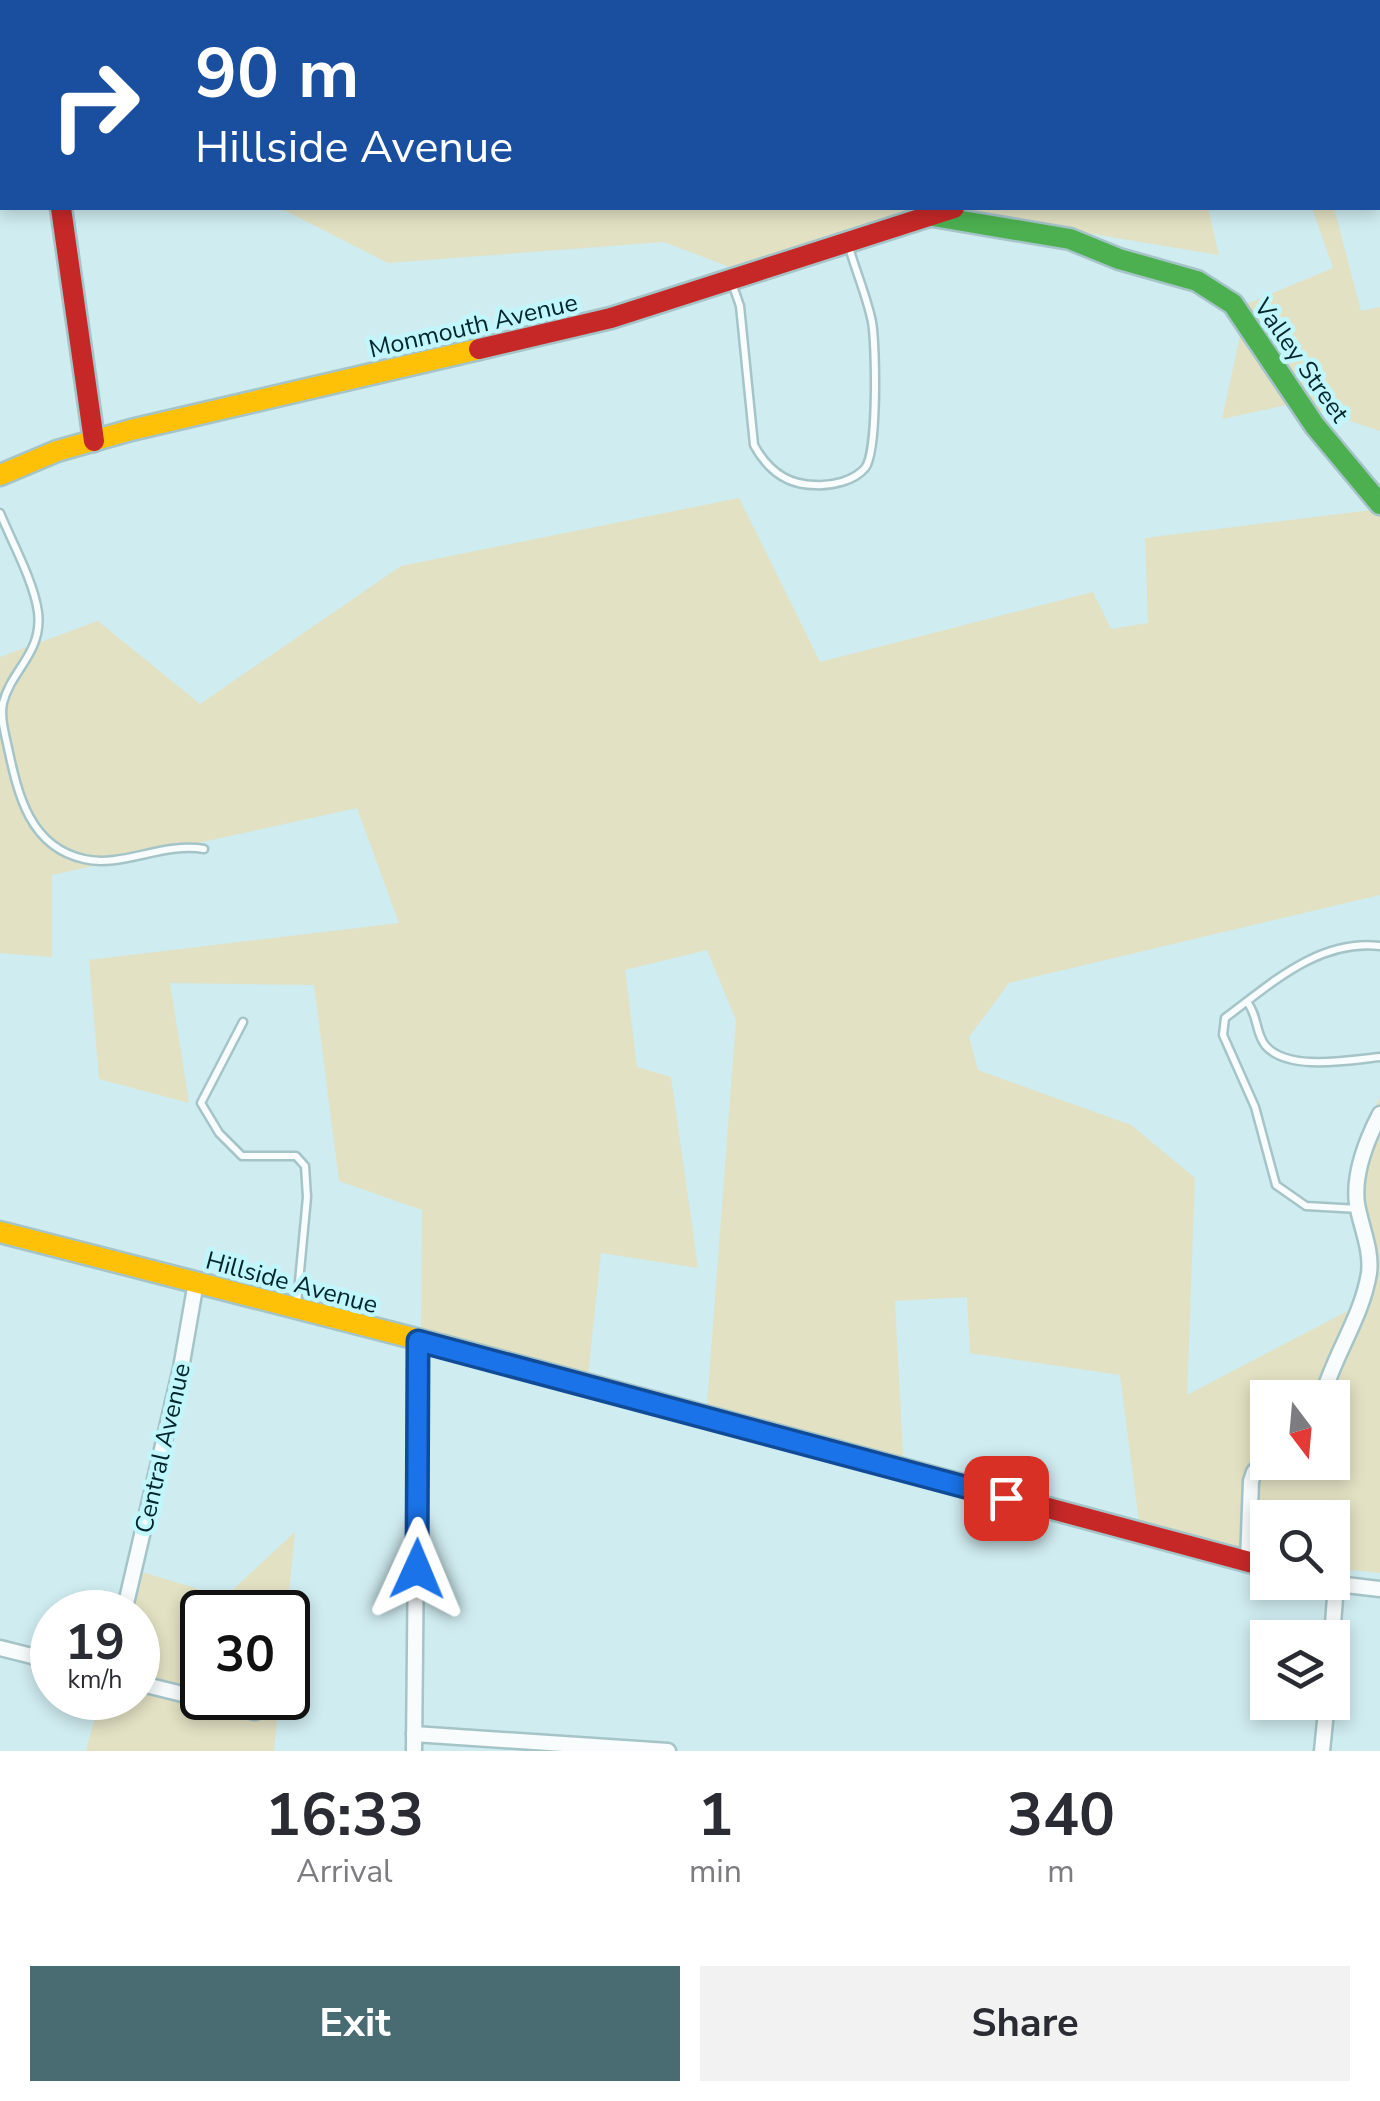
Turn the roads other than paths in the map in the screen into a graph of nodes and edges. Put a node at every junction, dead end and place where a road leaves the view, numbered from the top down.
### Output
1 (61, 210) edge
2 (948, 210) edge
3 (931, 216) junction
4 (847, 242) junction
5 (730, 280) junction
6 (94, 441) junction
7 (0, 474) edge
8 (1380, 504) edge
9 (0, 512) edge
10 (204, 849) dead end
11 (1380, 946) edge
12 (1247, 1002) junction
13 (243, 1022) dead end
14 (1380, 1057) edge
15 (1380, 1114) edge
16 (1359, 1209) junction
17 (0, 1232) edge
18 (196, 1282) junction
19 (297, 1309) junction
20 (418, 1341) junction
21 (1327, 1380) edge
22 (1250, 1562) edge
23 (1350, 1585) edge
24 (1380, 1589) edge
25 (129, 1590) edge
26 (0, 1648) edge
27 (30, 1656) edge
28 (1325, 1720) edge
29 (414, 1734) junction
30 (414, 1751) edge
31 (668, 1751) edge
32 (1322, 1751) edge

1 - 6 street
2 - 3 street, Monmouth Avenue
3 - 4 street, Monmouth Avenue
3 - 8 street, Valley Street
4 - 5 street, Monmouth Avenue
4 - 5 lane
5 - 6 street, Monmouth Avenue
6 - 7 street, Monmouth Avenue
9 - 10 lane
11 - 12 lane
12 - 14 lane
12 - 16 lane
13 - 19 lane
15 - 16 street
16 - 21 street
17 - 18 street, Hillside Avenue
18 - 19 street, Hillside Avenue
18 - 25 street, Central Avenue
19 - 20 street, Hillside Avenue
20 - 22 street, Hillside Avenue
20 - 29 street
23 - 24 street
26 - 27 street
28 - 32 street
29 - 30 street
29 - 31 street

